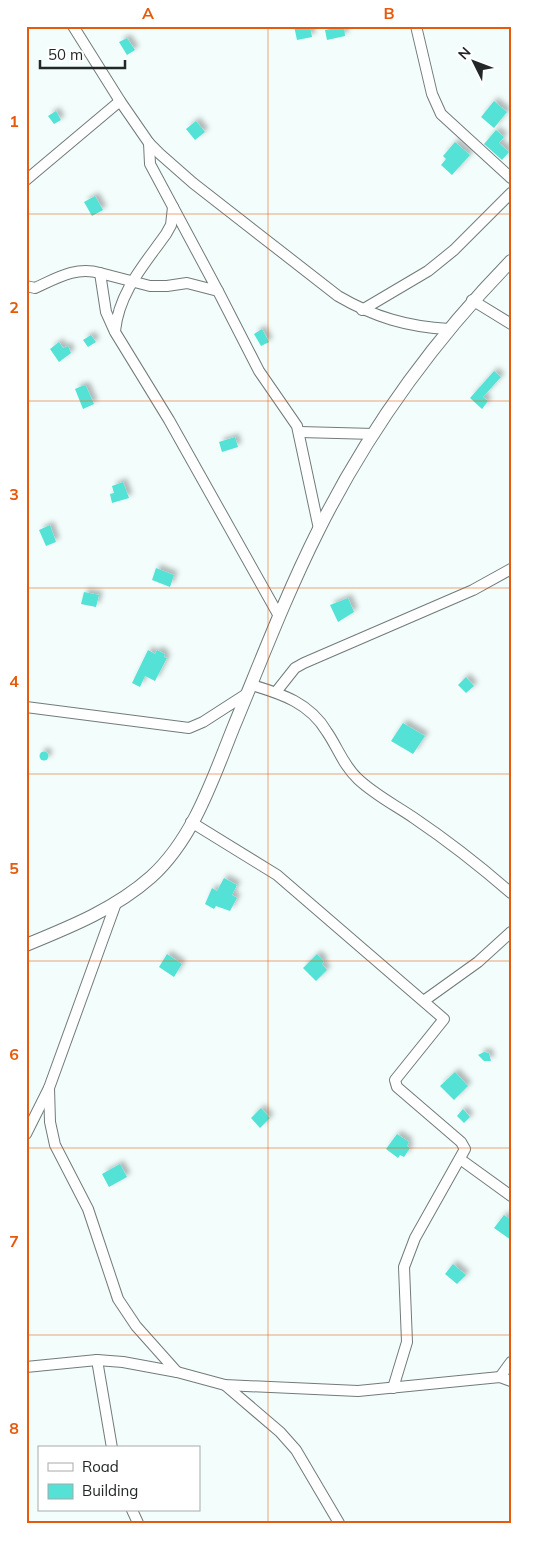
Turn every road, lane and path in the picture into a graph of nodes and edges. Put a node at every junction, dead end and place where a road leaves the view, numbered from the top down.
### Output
1 (73, 26) edge
2 (416, 26) edge
3 (120, 101) junction
4 (149, 143) junction
5 (511, 178) edge
6 (26, 180) edge
7 (511, 192) edge
8 (173, 206) junction
9 (511, 261) edge
10 (100, 273) junction
11 (131, 282) junction
12 (26, 286) edge
13 (218, 291) junction
14 (472, 300) junction
15 (362, 310) junction
16 (511, 324) edge
17 (449, 329) junction
18 (115, 332) junction
19 (300, 432) junction
20 (374, 434) junction
21 (319, 529) junction
22 (511, 569) edge
23 (279, 616) junction
24 (250, 689) junction
25 (276, 692) junction
26 (26, 707) edge
27 (191, 822) junction
28 (511, 893) edge
29 (116, 903) junction
30 (511, 932) edge
31 (26, 944) edge
32 (425, 1000) junction
33 (49, 1088) junction
34 (26, 1134) edge
35 (460, 1159) junction
36 (511, 1196) edge
37 (97, 1360) junction
38 (511, 1362) edge
39 (26, 1367) edge
40 (178, 1372) junction
41 (500, 1377) junction
42 (511, 1381) edge
43 (225, 1385) junction
44 (393, 1388) junction
45 (112, 1446) edge
46 (339, 1523) edge

1 - 3 street
2 - 5 street
3 - 4 street
3 - 6 street
4 - 8 street
4 - 15 street
7 - 15 street
8 - 11 street
8 - 13 street
9 - 14 street
10 - 11 street
10 - 12 street
10 - 18 street
11 - 13 street
11 - 18 street
13 - 19 street
14 - 16 street
14 - 17 street
15 - 17 street
17 - 20 street
18 - 23 street
19 - 20 street
19 - 21 street
20 - 21 street
21 - 23 street
22 - 25 street
23 - 24 street
24 - 25 street
24 - 26 street
24 - 27 street
25 - 28 street
27 - 29 street
27 - 32 street
29 - 31 street
29 - 33 street
30 - 32 street
32 - 35 street
33 - 34 street
33 - 40 street
35 - 36 street
35 - 44 street
37 - 39 street
37 - 40 street
37 - 45 street
38 - 41 street
40 - 43 street
41 - 42 street
41 - 44 street
43 - 44 street
43 - 46 street

